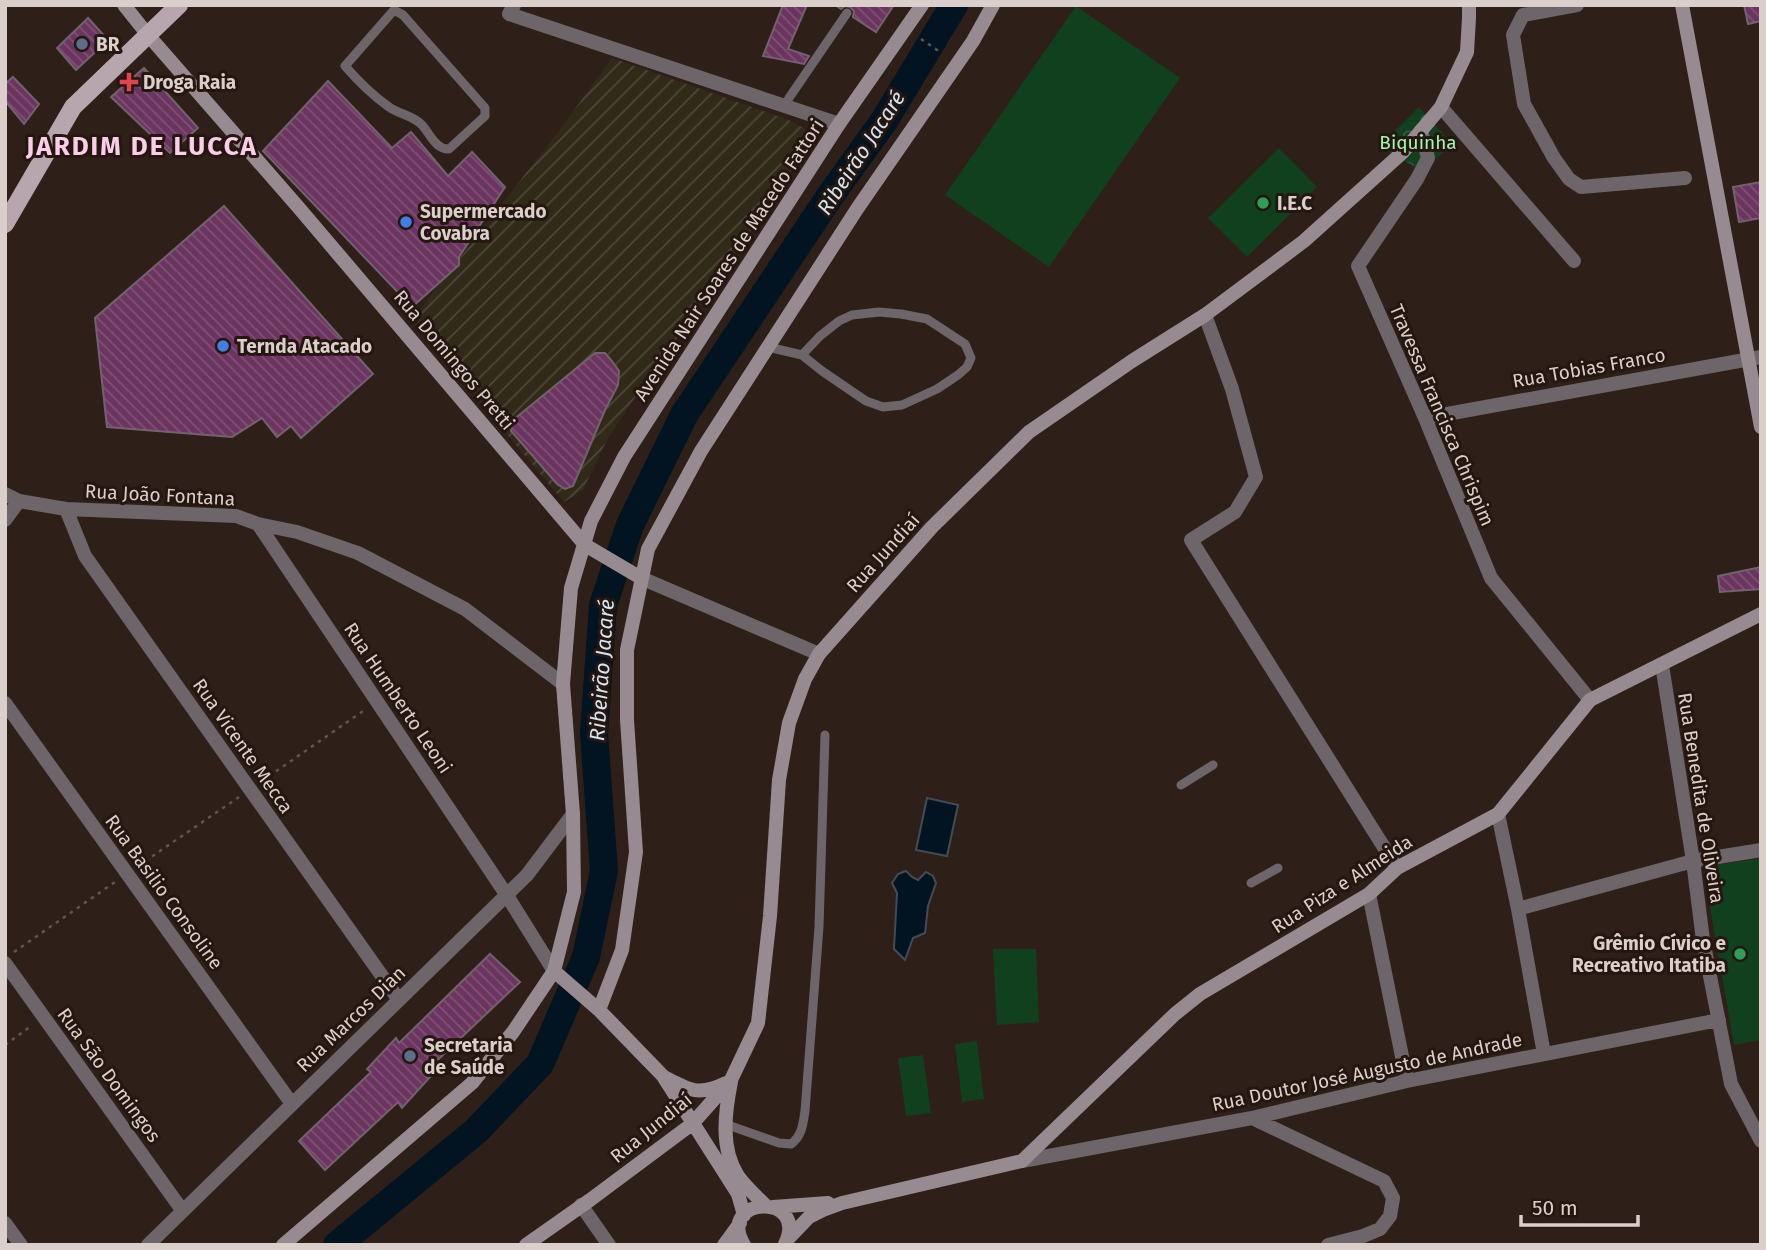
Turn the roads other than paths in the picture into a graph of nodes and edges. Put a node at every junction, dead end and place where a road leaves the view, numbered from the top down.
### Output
1 (124, 5) edge
2 (178, 5) edge
3 (922, 5) edge
4 (993, 5) edge
5 (1469, 5) edge
6 (1577, 5) edge
7 (1682, 5) edge
8 (512, 10) edge
9 (847, 13) dead end
10 (148, 35) junction
11 (462, 82) joint
12 (785, 106) junction
13 (1441, 107) junction
14 (839, 124) junction
15 (1421, 130) junction
16 (1685, 178) dead end
17 (5, 224) edge
18 (1574, 261) dead end
19 (1205, 315) junction
20 (768, 347) junction
21 (802, 355) junction
22 (1754, 357) edge
23 (1425, 418) junction
24 (1761, 426) edge
25 (12, 498) edge
26 (66, 509) junction
27 (5, 520) edge
28 (258, 524) junction
29 (588, 547) junction
30 (637, 575) junction
31 (1761, 614) edge
32 (819, 654) junction
33 (1662, 664) junction
34 (563, 684) junction
35 (1590, 700) junction
36 (5, 704) edge
37 (825, 735) dead end
38 (1213, 765) dead end
39 (1181, 785) dead end
40 (573, 814) junction
41 (1499, 814) junction
42 (1761, 850) edge
43 (1693, 861) junction
44 (1278, 868) dead end
45 (1397, 868) junction
46 (1251, 883) dead end
47 (506, 894) junction
48 (1369, 894) junction
49 (1518, 909) junction
50 (5, 960) edge
51 (559, 975) junction
52 (399, 1000) junction
53 (595, 1006) junction
54 (1719, 1020) junction
55 (1544, 1054) junction
56 (663, 1076) junction
57 (731, 1080) junction
58 (1407, 1081) junction
59 (292, 1104) junction
60 (1252, 1118) junction
61 (692, 1124) junction
62 (725, 1124) junction
63 (1761, 1141) edge
64 (1022, 1161) junction
65 (842, 1203) junction
66 (582, 1205) junction
67 (769, 1206) junction
68 (182, 1210) junction
69 (742, 1219) junction
70 (5, 1223) edge
71 (785, 1243) edge
72 (20, 1245) edge
73 (148, 1245) edge
74 (283, 1245) edge
75 (526, 1245) edge
76 (609, 1245) edge
77 (724, 1245) edge
78 (744, 1245) edge
79 (1328, 1245) edge

1 - 10 main road, Rua Domingos Pretti
2 - 10 main road
3 - 14 main road, Avenida Nair Soares de Macedo Fattori
4 - 20 main road
5 - 13 main road, Rua Jundiaí
6 - 16 street
7 - 22 main road
8 - 12 street
9 - 12 lane
10 - 17 main road
10 - 29 main road, Rua Domingos Pretti
11 - 11 lane
12 - 14 street
13 - 15 main road, Rua Jundiaí
13 - 18 street
14 - 29 main road, Avenida Nair Soares de Macedo Fattori
15 - 19 main road, Rua Jundiaí
15 - 23 street, Travessa Francisca Chrispim
19 - 32 main road, Rua Jundiaí
19 - 45 street
20 - 21 lane
20 - 30 main road
21 - 21 lane
22 - 23 street, Rua Tobias Franco
22 - 24 main road
23 - 35 street, Travessa Francisca Chrispim
25 - 26 street, Rua João Fontana
25 - 27 street
26 - 28 street, Rua João Fontana
26 - 52 street, Rua Vicente Mecca
28 - 34 street, Rua João Fontana
28 - 47 street, Rua Humberto Leoni
29 - 30 main road, Rua Domingos Pretti
29 - 34 main road, Avenida Nair Soares de Macedo Fattori
30 - 32 street, Rua Domingos Pretti
30 - 53 main road
31 - 33 main road, Rua Piza e Almeida
32 - 57 main road, Rua Jundiaí
33 - 35 main road, Rua Piza e Almeida
33 - 43 street, Rua Benedita de Oliveira
34 - 40 main road, Avenida Nair Soares de Macedo Fattori
35 - 41 main road, Rua Piza e Almeida
36 - 59 street, Rua Basilio Consoline
37 - 62 lane
38 - 39 lane
40 - 47 street, Rua Marcos Dian
40 - 51 main road, Avenida Nair Soares de Macedo Fattori
41 - 45 main road, Rua Piza e Almeida
41 - 49 street
42 - 43 street
43 - 49 street
43 - 54 street, Rua Benedita de Oliveira
44 - 46 lane
45 - 48 main road, Rua Piza e Almeida
47 - 51 street, Rua Humberto Leoni
47 - 52 street, Rua Marcos Dian
48 - 58 street
48 - 64 main road, Rua Piza e Almeida
49 - 55 street
50 - 68 street, Rua São Domingos
51 - 53 main road
51 - 74 main road, Avenida Nair Soares de Macedo Fattori
52 - 59 street, Rua Marcos Dian
53 - 56 main road
54 - 55 street, Rua Doutor José Augusto de Andrade
54 - 63 street, Rua Benedita de Oliveira
55 - 58 street, Rua Doutor José Augusto de Andrade
56 - 57 main road
56 - 61 main road
57 - 61 main road, Rua Jundiaí
57 - 62 main road
58 - 60 street, Rua Doutor José Augusto de Andrade
59 - 68 street, Rua Marcos Dian
60 - 64 street, Rua Doutor José Augusto de Andrade
60 - 79 street
61 - 66 main road, Rua Jundiaí
61 - 69 main road
62 - 67 main road
64 - 65 main road
65 - 67 main road
65 - 71 main road
66 - 75 main road, Rua Jundiaí
66 - 76 street
67 - 69 main road
67 - 71 main road
68 - 73 street, Rua Marcos Dian
69 - 77 main road
69 - 78 main road
70 - 72 street

